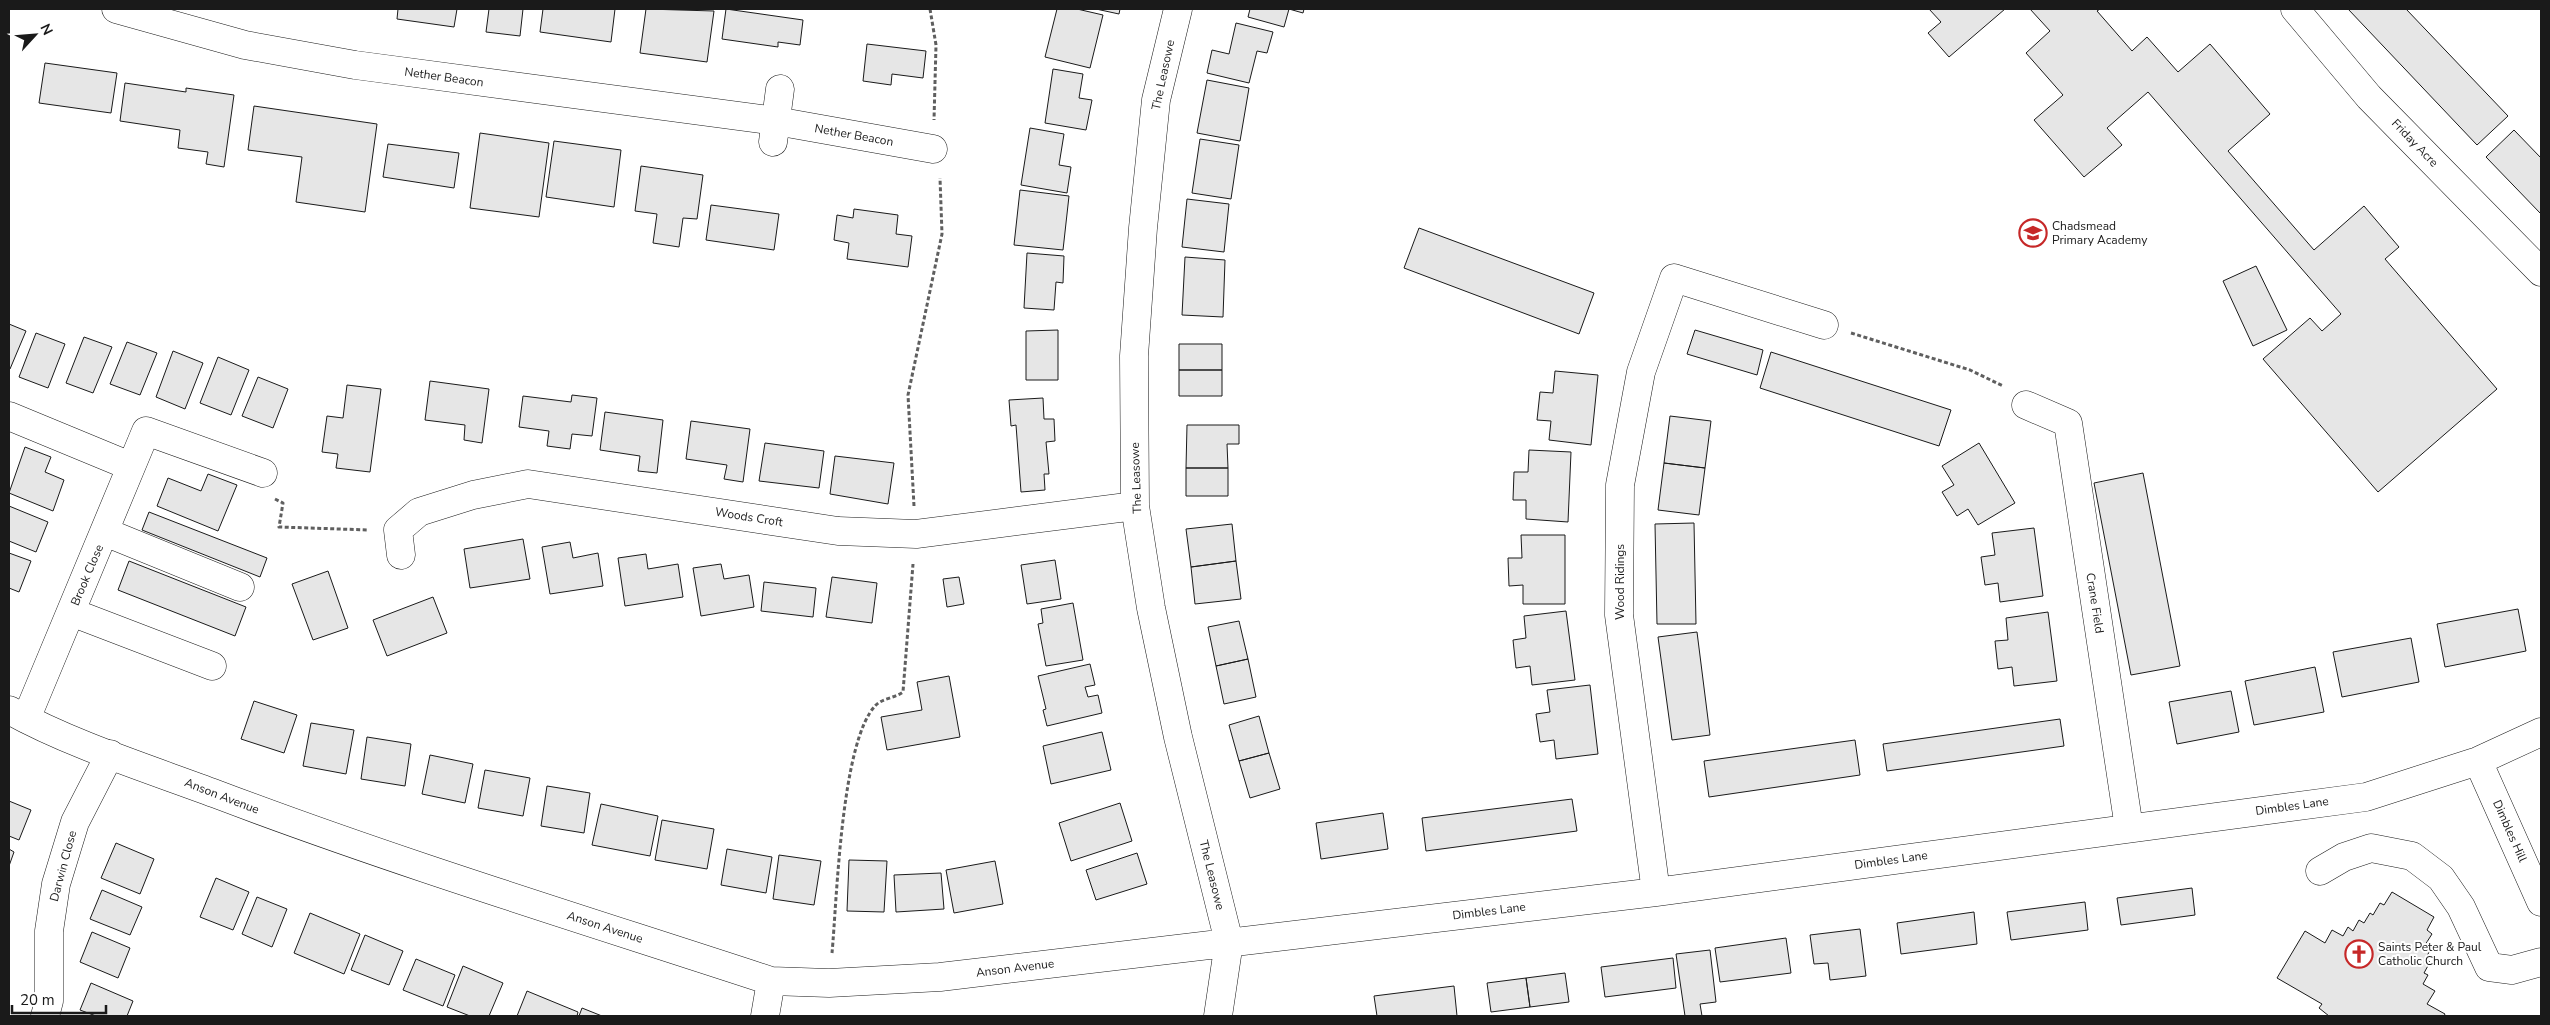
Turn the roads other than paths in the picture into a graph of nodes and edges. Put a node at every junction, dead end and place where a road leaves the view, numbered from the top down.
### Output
1 (116, 9) edge
2 (1178, 9) edge
3 (2295, 9) edge
4 (780, 89) dead end
5 (774, 132) junction
6 (933, 149) road end
7 (2541, 272) edge
8 (1824, 325) road end
9 (2026, 405) road end
10 (9, 416) edge
11 (130, 466) junction
12 (263, 474) dead end
13 (1135, 506) junction
14 (105, 532) junction
15 (401, 555) dead end
16 (240, 587) dead end
17 (72, 612) junction
18 (212, 666) dead end
19 (17, 714) edge
20 (2541, 732) edge
21 (110, 754) junction
22 (2478, 761) junction
23 (2129, 828) junction
24 (2320, 871) dead end
25 (1656, 892) junction
26 (2541, 902) edge
27 (1229, 942) junction
28 (2541, 962) edge
29 (771, 981) junction
30 (45, 1016) edge
31 (765, 1016) edge
32 (1218, 1016) edge

1 - 5 street, Nether Beacon
2 - 13 street, The Leasowe
3 - 7 street, Friday Acre
4 - 5 street
5 - 6 street, Nether Beacon
8 - 25 street, Wood Ridings
9 - 23 street, Crane Field
10 - 11 street
11 - 12 street, Brook Close
11 - 14 street, Brook Close
13 - 15 street, Woods Croft
13 - 27 street, The Leasowe
14 - 16 street
14 - 17 street, Brook Close
17 - 18 street
17 - 19 street, Brook Close
19 - 21 street, Anson Avenue
20 - 22 street, Dimbles Lane
21 - 29 street, Anson Avenue
21 - 30 street, Darwin Close
22 - 23 street, Dimbles Lane
22 - 26 street, Dimbles Hill
23 - 25 street, Dimbles Lane
24 - 28 street
25 - 27 street, Dimbles Lane
27 - 29 street, Anson Avenue
27 - 32 street
29 - 31 street

